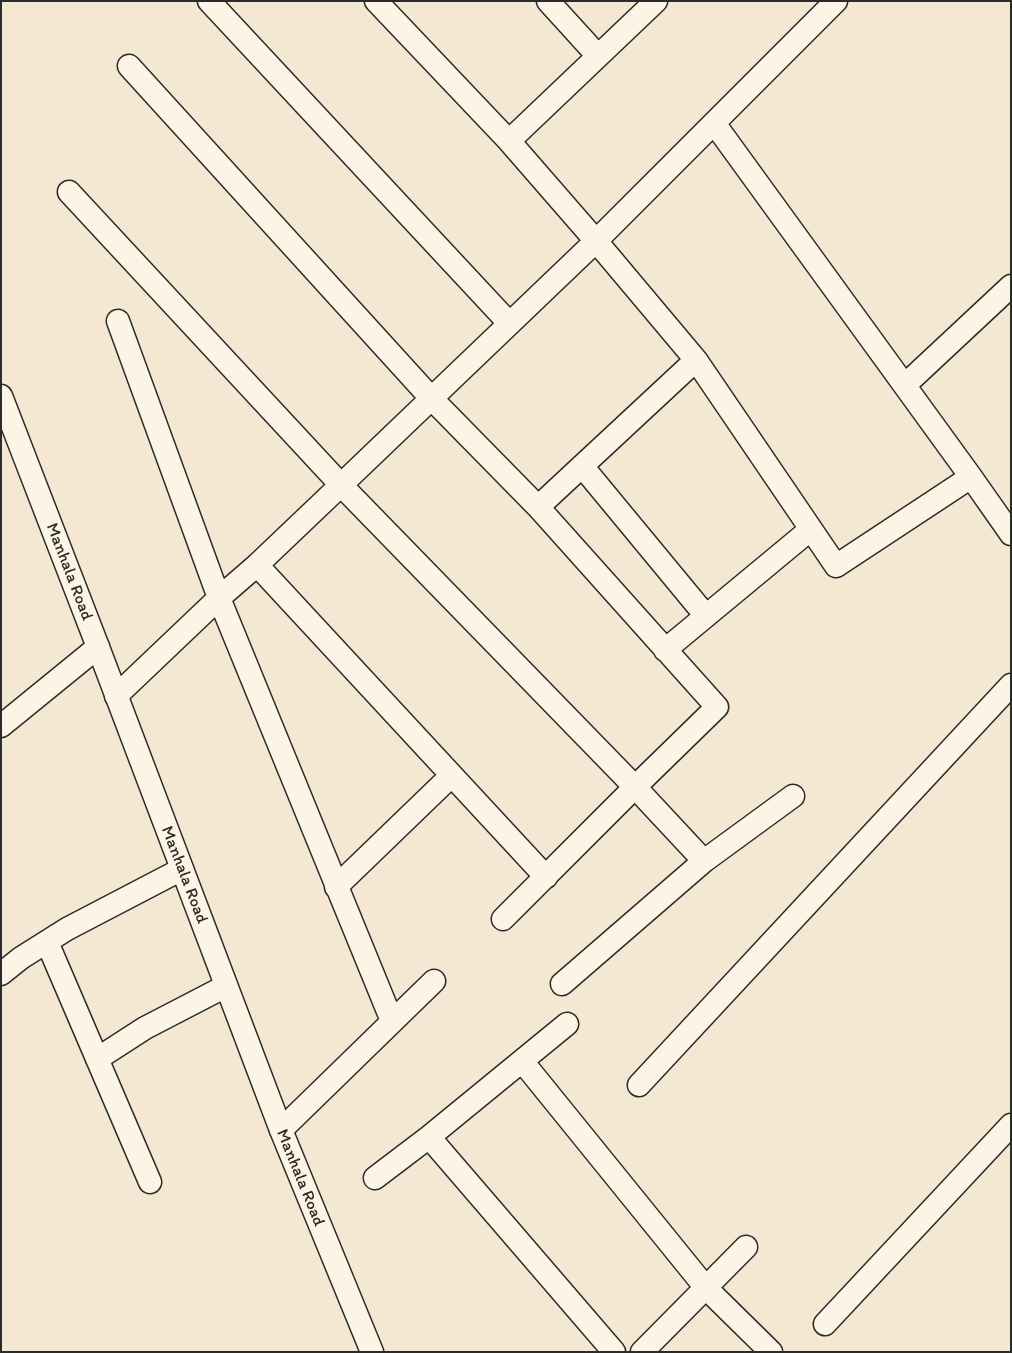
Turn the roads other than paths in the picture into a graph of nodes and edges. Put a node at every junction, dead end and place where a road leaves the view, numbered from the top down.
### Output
1 (209, 1) edge
2 (376, 1) edge
3 (548, 1) edge
4 (656, 1) edge
5 (836, 1) edge
6 (598, 56) junction
7 (129, 66) dead end
8 (714, 123) junction
9 (509, 141) junction
10 (70, 192) dead end
11 (596, 240) junction
12 (1011, 286) edge
13 (118, 321) dead end
14 (509, 323) junction
15 (696, 360) junction
16 (904, 385) junction
17 (1, 396) edge
18 (431, 398) junction
19 (582, 466) junction
20 (971, 477) junction
21 (341, 485) junction
22 (538, 507) junction
23 (811, 529) junction
24 (1011, 534) edge
25 (257, 565) junction
26 (219, 598) junction
27 (706, 616) junction
28 (98, 647) junction
29 (665, 650) junction
30 (1011, 685) edge
31 (116, 696) junction
32 (3, 721) edge
33 (451, 776) junction
34 (635, 787) junction
35 (793, 796) dead end
36 (704, 861) junction
37 (182, 869) junction
38 (546, 877) junction
39 (336, 887) junction
40 (503, 919) dead end
41 (47, 942) junction
42 (1, 974) edge
43 (434, 981) dead end
44 (562, 984) dead end
45 (226, 986) junction
46 (392, 1021) junction
47 (567, 1024) dead end
48 (97, 1059) junction
49 (522, 1061) junction
50 (639, 1085) dead end
51 (1011, 1126) edge
52 (281, 1130) junction
53 (429, 1136) junction
54 (375, 1178) dead end
55 (150, 1182) dead end
56 (746, 1247) dead end
57 (706, 1288) junction
58 (824, 1324) dead end
59 (372, 1352) edge
60 (614, 1352) edge
61 (642, 1352) edge
62 (771, 1352) edge

1 - 14 street
2 - 9 street
3 - 6 street
4 - 6 street
5 - 8 street
6 - 9 street
7 - 18 street
8 - 11 street
8 - 16 street
9 - 11 street
10 - 21 street
11 - 14 street
11 - 15 street
12 - 16 street
13 - 26 street
14 - 18 street
15 - 19 street
15 - 23 street
16 - 20 street
17 - 28 street, Manhala Road
18 - 21 street
18 - 22 street
19 - 22 street
19 - 27 street
20 - 23 street
20 - 24 street
21 - 25 street
21 - 34 street
22 - 29 street
23 - 27 street
25 - 26 street
25 - 33 street
26 - 31 street
26 - 39 street
27 - 29 street
28 - 31 street, Manhala Road
28 - 32 street
29 - 34 street
30 - 50 street
31 - 37 street, Manhala Road
33 - 38 street
33 - 39 street
34 - 36 street
34 - 38 street
35 - 36 street
36 - 44 street
37 - 41 street
37 - 45 street, Manhala Road
38 - 40 street
39 - 46 street
41 - 42 street
41 - 48 street
43 - 46 street
45 - 48 street
45 - 52 street, Manhala Road
46 - 52 street
47 - 49 street
48 - 55 street
49 - 53 street
49 - 57 street
51 - 58 street
52 - 59 street, Manhala Road
53 - 54 street
53 - 60 street
56 - 57 street
57 - 61 street
57 - 62 street

